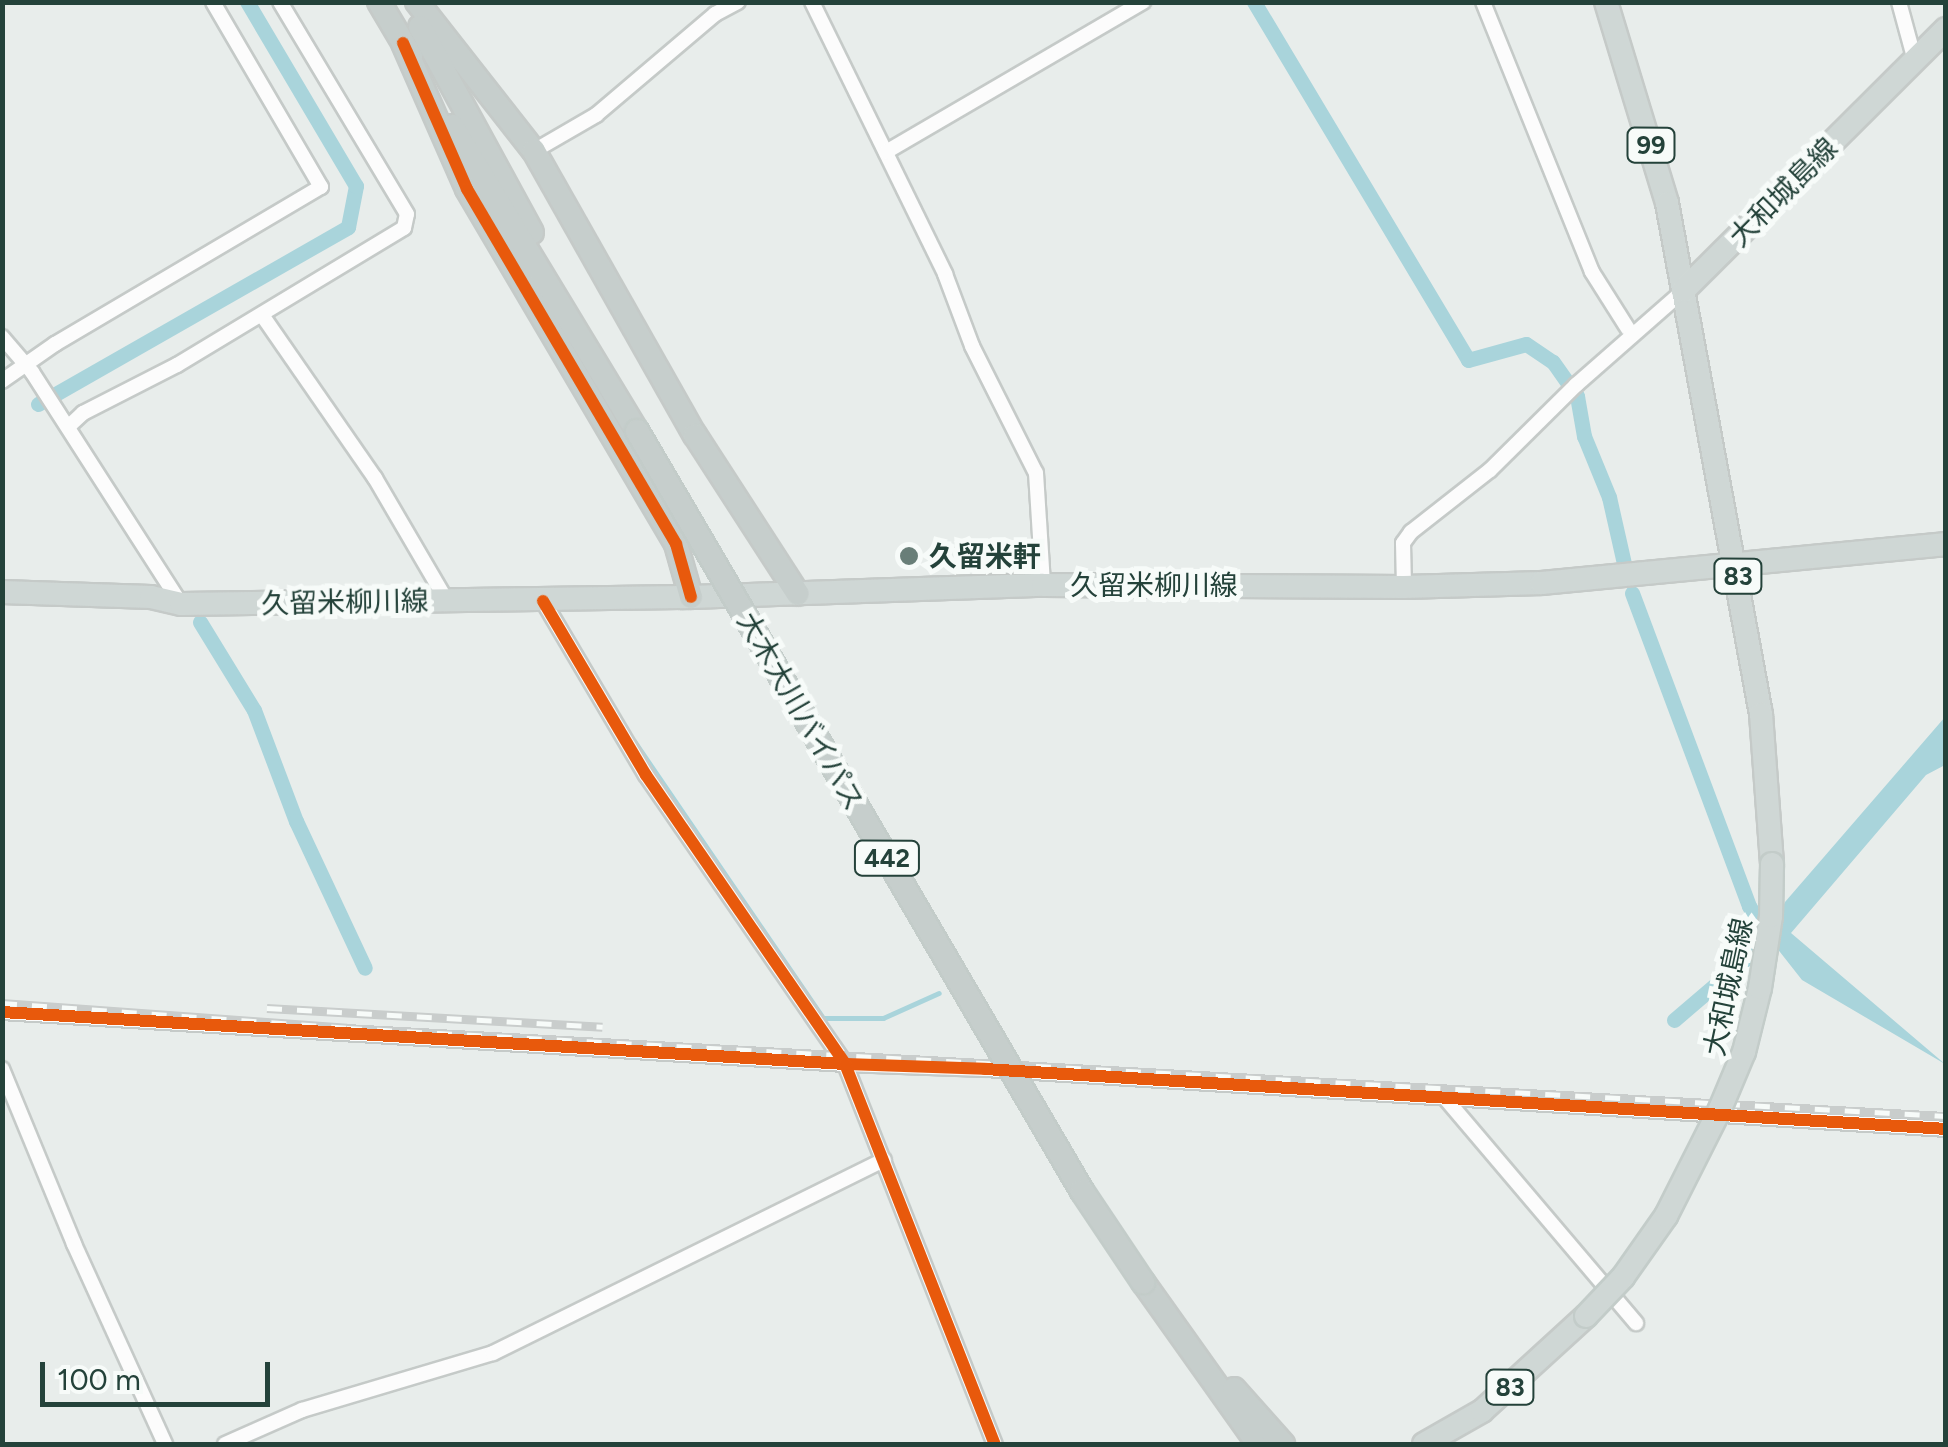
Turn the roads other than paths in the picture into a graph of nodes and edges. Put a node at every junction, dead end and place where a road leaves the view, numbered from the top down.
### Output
1 (214, 2) edge
2 (280, 2) edge
3 (379, 2) edge
4 (406, 2) edge
5 (417, 2) edge
6 (738, 2) edge
7 (812, 2) edge
8 (1143, 2) edge
9 (1483, 2) edge
10 (1606, 2) edge
11 (1899, 2) edge
12 (711, 8) edge
13 (1946, 28) edge
14 (403, 43) junction
15 (1916, 62) junction
16 (534, 150) junction
17 (886, 152) junction
18 (1683, 291) junction
19 (262, 315) junction
20 (1628, 329) dead end
21 (2, 337) edge
22 (29, 369) junction
23 (4, 380) edge
24 (66, 423) junction
25 (637, 432) junction
26 (1946, 544) edge
27 (1736, 567) junction
28 (1043, 584) junction
29 (1404, 587) junction
30 (2, 592) edge
31 (798, 594) junction
32 (690, 598) junction
33 (447, 601) junction
34 (543, 601) junction
35 (182, 604) junction
36 (2, 1012) edge
37 (845, 1064) junction
38 (2, 1069) edge
39 (1446, 1099) junction
40 (1946, 1130) edge
41 (884, 1160) junction
42 (1636, 1323) dead end
43 (1188, 1346) junction
44 (165, 1444) edge
45 (224, 1444) edge
46 (996, 1444) edge
47 (1258, 1444) edge
48 (1283, 1444) edge
49 (1424, 1444) edge

1 - 22 street
2 - 19 street
3 - 14 highway, 大木大川バイパス / 442
4 - 25 highway, 大木大川バイパス / 442
5 - 16 highway
6 - 12 street
7 - 17 street
8 - 17 street
9 - 20 street
10 - 18 main road, 99
11 - 15 street
12 - 16 street
13 - 15 main road, 大和城島線
14 - 25 highway, 大木大川バイパス / 442
14 - 32 highway, 442
15 - 18 main road, 大和城島線
16 - 31 highway
17 - 28 street
18 - 27 main road, 大和城島線 / 83
18 - 29 street
19 - 24 street
19 - 33 street
21 - 22 street
22 - 23 street
22 - 24 street
24 - 35 street
25 - 43 highway, 大木大川バイパス / 442, bridge
26 - 27 main road, 久留米柳川線
27 - 29 main road, 久留米柳川線
27 - 49 main road, 大和城島線 / 83, bridge
28 - 29 main road, 久留米柳川線
28 - 31 main road, 久留米柳川線
30 - 35 main road, 久留米柳川線
31 - 32 main road, 久留米柳川線
32 - 34 main road, 久留米柳川線
33 - 34 main road, 久留米柳川線
33 - 35 main road, 久留米柳川線
34 - 37 street
36 - 37 street
37 - 39 street
37 - 41 street
38 - 44 street
39 - 40 street
39 - 42 street
41 - 45 street
41 - 46 street
43 - 47 highway, 大木大川バイパス / 442
43 - 48 highway, 大木大川バイパス / 442

